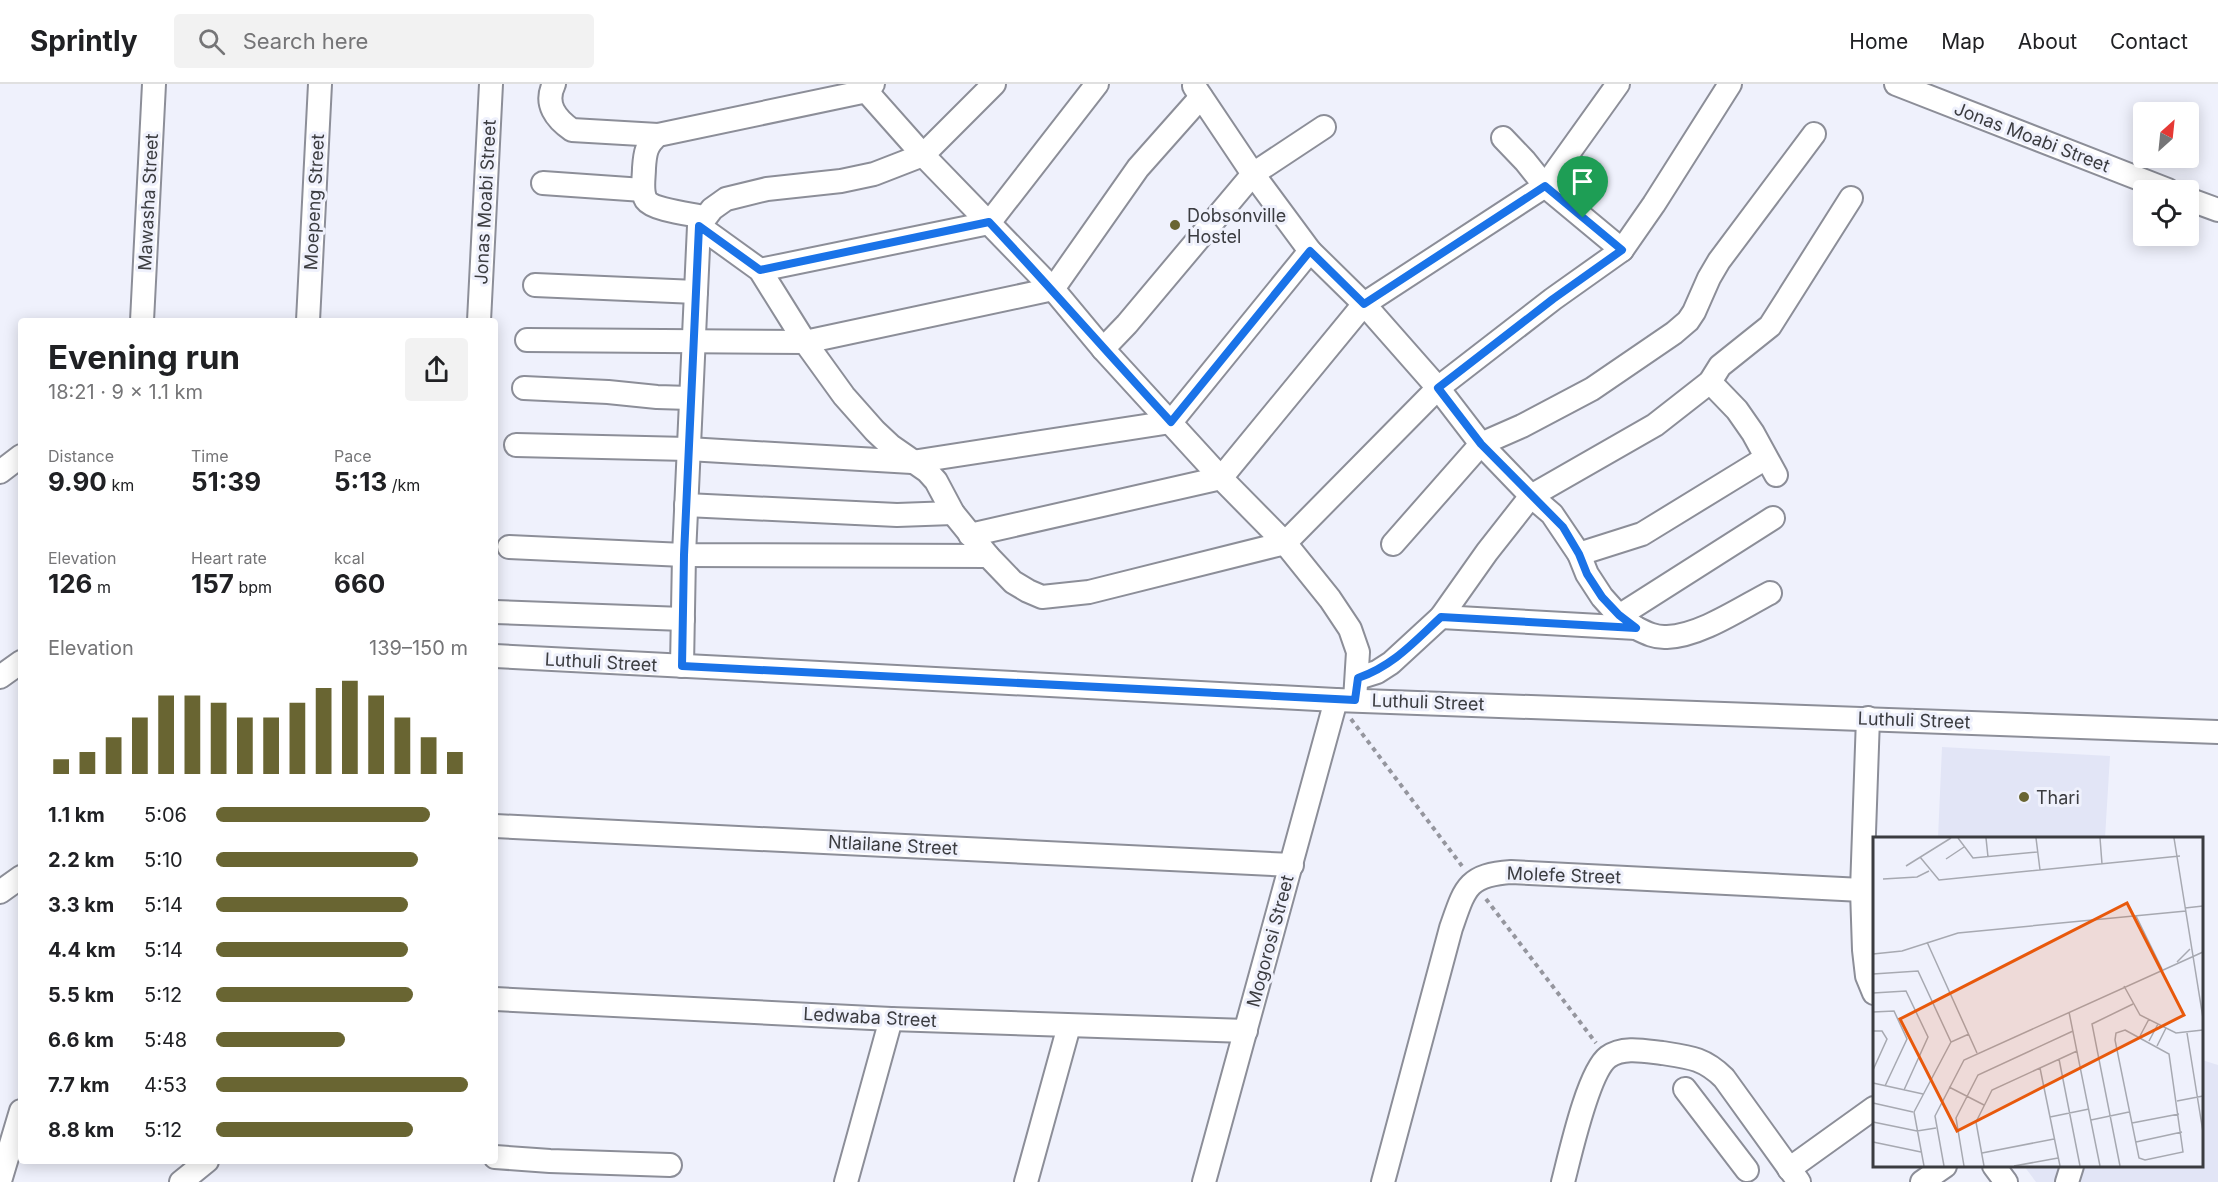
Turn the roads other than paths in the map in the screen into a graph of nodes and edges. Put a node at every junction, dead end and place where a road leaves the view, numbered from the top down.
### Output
1 (154, 84) edge
2 (320, 84) edge
3 (491, 84) edge
4 (554, 84) edge
5 (994, 84) edge
6 (1097, 84) edge
7 (1618, 84) edge
8 (1730, 84) edge
9 (1896, 84) edge
10 (867, 86) edge
11 (1197, 91) edge
12 (1324, 127) dead end
13 (1814, 134) dead end
14 (658, 135) junction
15 (1503, 138) dead end
16 (923, 155) junction
17 (1253, 174) junction
18 (2142, 180) edge
19 (543, 183) dead end
20 (1545, 186) junction
21 (643, 190) junction
22 (1851, 198) dead end
23 (2199, 202) edge
24 (2218, 210) edge
25 (701, 221) junction
26 (989, 222) junction
27 (1622, 250) junction
28 (1310, 251) junction
29 (760, 270) junction
30 (534, 285) dead end
31 (1053, 289) junction
32 (696, 292) junction
33 (1364, 304) junction
34 (142, 318) edge
35 (308, 318) edge
36 (479, 318) edge
37 (527, 340) dead end
38 (693, 341) junction
39 (805, 342) junction
40 (1103, 349) junction
41 (1710, 382) junction
42 (524, 388) dead end
43 (1438, 388) junction
44 (690, 398) junction
45 (1171, 422) junction
46 (1481, 444) junction
47 (516, 445) dead end
48 (688, 449) junction
49 (18, 458) edge
50 (912, 462) junction
51 (0, 472) edge
52 (1221, 478) junction
53 (1531, 496) junction
54 (686, 505) junction
55 (952, 513) junction
56 (1773, 518) dead end
57 (970, 535) junction
58 (1285, 543) junction
59 (1393, 544) dead end
60 (508, 547) dead end
61 (1579, 554) junction
62 (684, 555) junction
63 (988, 556) junction
64 (1770, 593) dead end
65 (498, 612) edge
66 (1441, 617) junction
67 (683, 619) junction
68 (1628, 622) junction
69 (498, 657) edge
70 (18, 664) edge
71 (682, 666) junction
72 (0, 676) edge
73 (1350, 693) junction
74 (1868, 718) junction
75 (2218, 732) edge
76 (498, 826) edge
77 (1292, 864) junction
78 (18, 879) edge
79 (1862, 890) junction
80 (0, 892) edge
81 (1873, 989) edge
82 (498, 999) edge
83 (891, 1019) junction
84 (1069, 1026) junction
85 (1246, 1031) junction
86 (1685, 1089) dead end
87 (1737, 1096) junction
88 (1873, 1110) edge
89 (1706, 1118) junction
90 (18, 1121) edge
91 (498, 1157) edge
92 (203, 1164) edge
93 (670, 1165) dead end
94 (1944, 1167) edge
95 (1995, 1167) edge
96 (2072, 1167) edge
97 (1747, 1170) dead end
98 (1794, 1175) edge
99 (0, 1181) edge
100 (181, 1182) edge
101 (846, 1182) edge
102 (1026, 1182) edge
103 (1204, 1182) edge
104 (1383, 1182) edge
105 (1563, 1182) edge
106 (1922, 1182) edge
107 (2006, 1182) edge
108 (2067, 1182) edge

1 - 34 street, Mawasha Street
2 - 35 street, Moepeng Street
3 - 36 street, Jonas Moabi Street
4 - 14 street
5 - 16 street
6 - 26 street
7 - 20 street
8 - 27 street
9 - 18 street, Jonas Moabi Street
10 - 14 street
10 - 16 street, Mogorosi Street
11 - 17 street
11 - 31 street
12 - 17 street
13 - 46 street
14 - 21 street
15 - 20 street
16 - 25 street
16 - 26 street, Mogorosi Street
17 - 28 street
17 - 40 street
19 - 21 street
20 - 27 street
20 - 33 street
21 - 25 street
22 - 41 street
23 - 24 street
25 - 29 street
25 - 32 street
26 - 29 street
26 - 31 street, Mogorosi Street
27 - 43 street
28 - 33 street
28 - 45 street
29 - 39 street
30 - 32 street
31 - 39 street
31 - 40 street, Mogorosi Street
32 - 38 street
33 - 43 street
33 - 52 street
37 - 38 street
38 - 39 street
38 - 44 street
39 - 50 street
40 - 45 street, Mogorosi Street
41 - 53 street
41 - 61 street
42 - 44 street
43 - 46 street
43 - 58 street
44 - 48 street
45 - 50 street
45 - 52 street, Mogorosi Street
46 - 53 street
46 - 59 street
47 - 48 street
48 - 50 street
48 - 54 street
49 - 51 street
50 - 55 street
52 - 57 street
52 - 58 street, Mogorosi Street
53 - 61 street
53 - 66 street
54 - 55 street
54 - 62 street
55 - 57 street
56 - 68 street
57 - 63 street
58 - 63 street
58 - 73 street, Mogorosi Street
60 - 62 street
61 - 68 street
62 - 63 street
62 - 67 street
64 - 68 street
65 - 67 street
66 - 68 street
66 - 73 street
67 - 71 street
69 - 71 street, Luthuli Street
70 - 72 street
71 - 73 street, Luthuli Street
73 - 74 street, Luthuli Street
73 - 77 street, Mogorosi Street
74 - 75 street, Luthuli Street
74 - 79 street
76 - 77 street, Ntlailane Street
77 - 85 street, Mogorosi Street
78 - 80 street
79 - 81 street
79 - 104 street, Molefe Street
82 - 83 street, Ledwaba Street
83 - 84 street, Ledwaba Street
83 - 101 street
84 - 85 street, Ledwaba Street
84 - 102 street
85 - 103 street, Mogorosi Street
86 - 89 street
87 - 89 street
87 - 98 street
87 - 105 street
88 - 98 street
89 - 97 street
90 - 99 street
91 - 93 street
92 - 100 street
94 - 106 street
95 - 107 street
96 - 108 street

